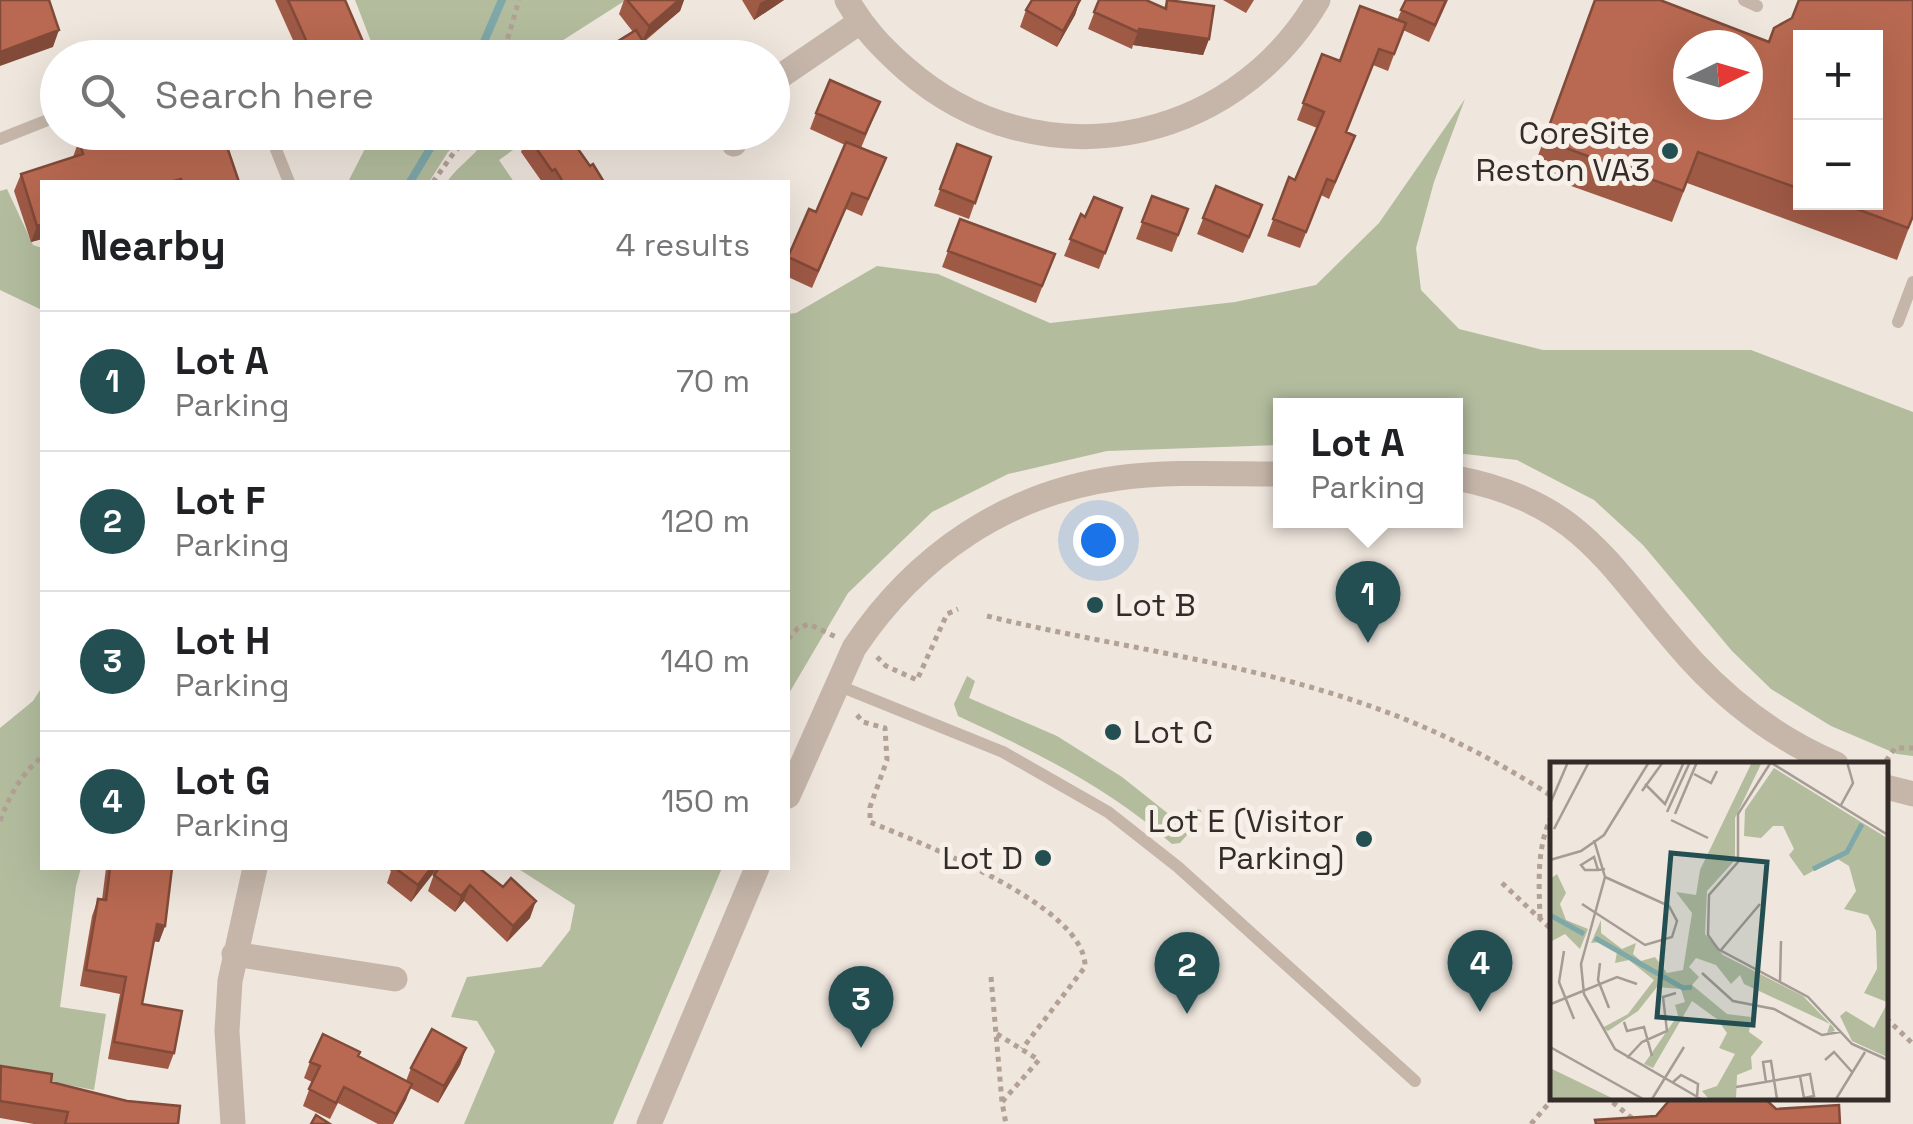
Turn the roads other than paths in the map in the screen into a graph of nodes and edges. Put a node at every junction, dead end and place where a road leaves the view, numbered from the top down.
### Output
1 (1318, 0) edge
2 (854, 11) edge
3 (790, 66) edge
4 (40, 123) edge
5 (0, 139) edge
6 (275, 150) edge
7 (287, 180) edge
8 (1913, 282) edge
9 (1898, 322) dead end
10 (1273, 474) edge
11 (1463, 480) edge
12 (836, 684) junction
13 (1832, 762) edge
14 (1888, 788) edge
15 (790, 791) edge
16 (1913, 794) edge
17 (255, 870) edge
18 (756, 870) edge
19 (234, 954) junction
20 (394, 979) dead end
21 (1415, 1080) dead end
22 (234, 1124) edge
23 (649, 1124) edge

1 - 2 street
2 - 3 street
4 - 5 lane
6 - 7 lane
8 - 9 lane
10 - 12 street
11 - 13 street
12 - 15 street
12 - 21 lane
14 - 16 street
17 - 19 street
18 - 23 street
19 - 20 street
19 - 22 street

